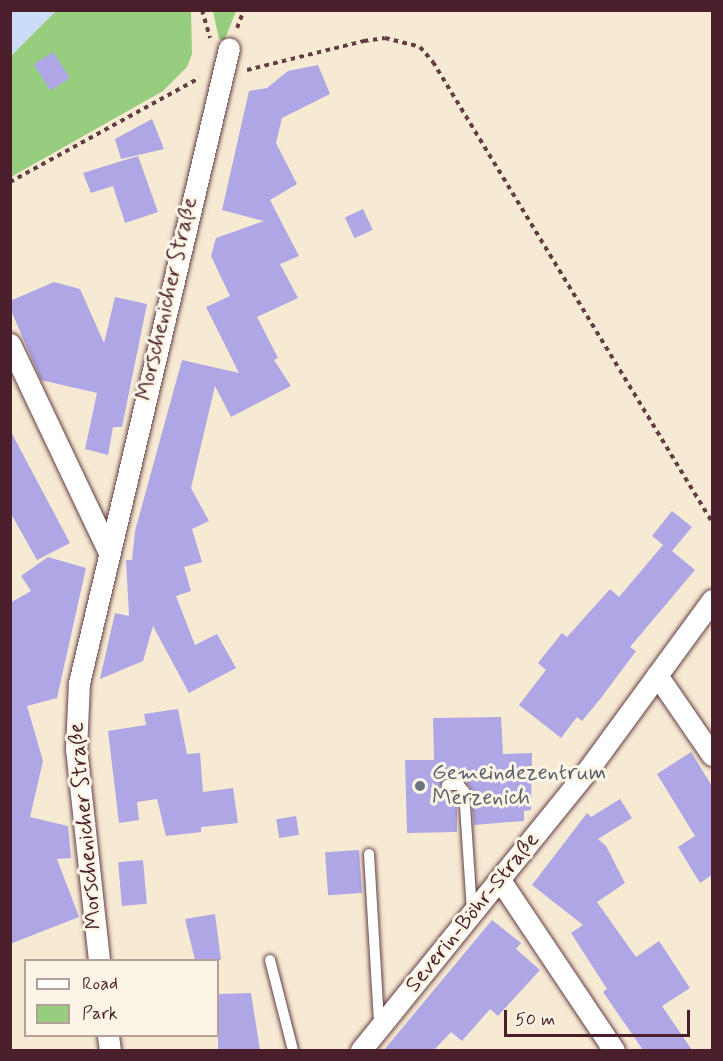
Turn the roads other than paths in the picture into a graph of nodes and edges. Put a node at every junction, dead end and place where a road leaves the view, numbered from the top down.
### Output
1 (229, 48) dead end
2 (10, 344) edge
3 (108, 550) junction
4 (712, 600) edge
5 (657, 675) junction
6 (712, 755) edge
7 (447, 785) dead end
8 (369, 854) dead end
9 (500, 880) junction
10 (472, 914) junction
11 (99, 959) edge
12 (270, 960) dead end
13 (379, 1030) junction
14 (293, 1050) edge
15 (361, 1050) edge
16 (614, 1050) edge

1 - 3 street, Morschenicher Straße
2 - 3 street
3 - 11 street, Morschenicher Straße
4 - 5 street, Severin-Böhr-Straße
5 - 6 street
5 - 9 street, Severin-Böhr-Straße
7 - 10 lane
8 - 13 lane
9 - 10 street, Severin-Böhr-Straße
9 - 16 street
10 - 13 street, Severin-Böhr-Straße
12 - 14 lane
13 - 15 street, Severin-Böhr-Straße

